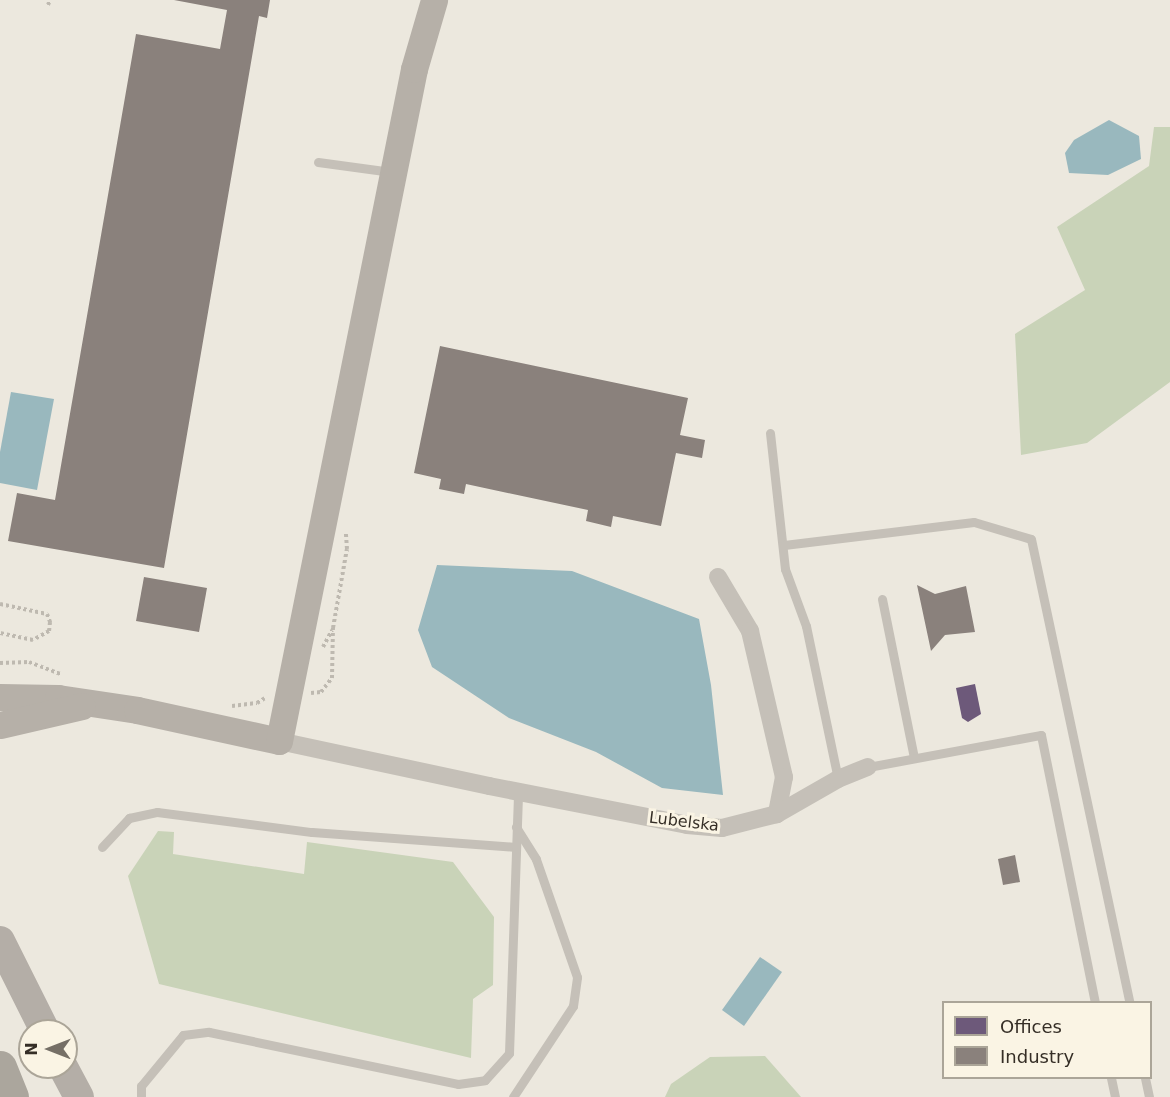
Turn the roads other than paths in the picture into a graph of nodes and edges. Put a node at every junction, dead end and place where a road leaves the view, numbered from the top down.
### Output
1 (434, 0) edge
2 (318, 162) dead end
3 (394, 172) junction
4 (770, 433) dead end
5 (783, 545) junction
6 (718, 577) dead end
7 (882, 599) dead end
8 (0, 698) edge
9 (86, 705) junction
10 (0, 725) edge
11 (279, 741) junction
12 (914, 758) junction
13 (868, 768) joint
14 (838, 779) junction
15 (518, 792) junction
16 (777, 814) junction
17 (516, 827) junction
18 (102, 847) dead end
19 (515, 847) junction
20 (0, 940) edge
21 (1095, 1001) edge
22 (1129, 1001) edge
23 (39, 1019) edge
24 (0, 1067) edge
25 (69, 1079) edge
26 (1111, 1079) edge
27 (1145, 1079) edge
28 (12, 1097) edge
29 (78, 1097) edge
30 (141, 1097) edge
31 (513, 1097) edge
32 (1114, 1097) edge
33 (1149, 1097) edge

1 - 3 street
2 - 3 lane
3 - 11 street
4 - 5 lane
5 - 14 lane
5 - 22 lane
6 - 16 street
7 - 12 lane
8 - 9 street
9 - 10 street
9 - 11 street
11 - 15 street, Lubelska
12 - 13 lane
12 - 21 lane
13 - 14 street, Lubelska
14 - 16 street, Lubelska
15 - 16 street, Lubelska
15 - 17 lane
17 - 19 lane
17 - 31 lane
18 - 19 lane
19 - 30 lane
20 - 23 main road
24 - 28 highway
25 - 29 main road
26 - 32 lane
27 - 33 lane

